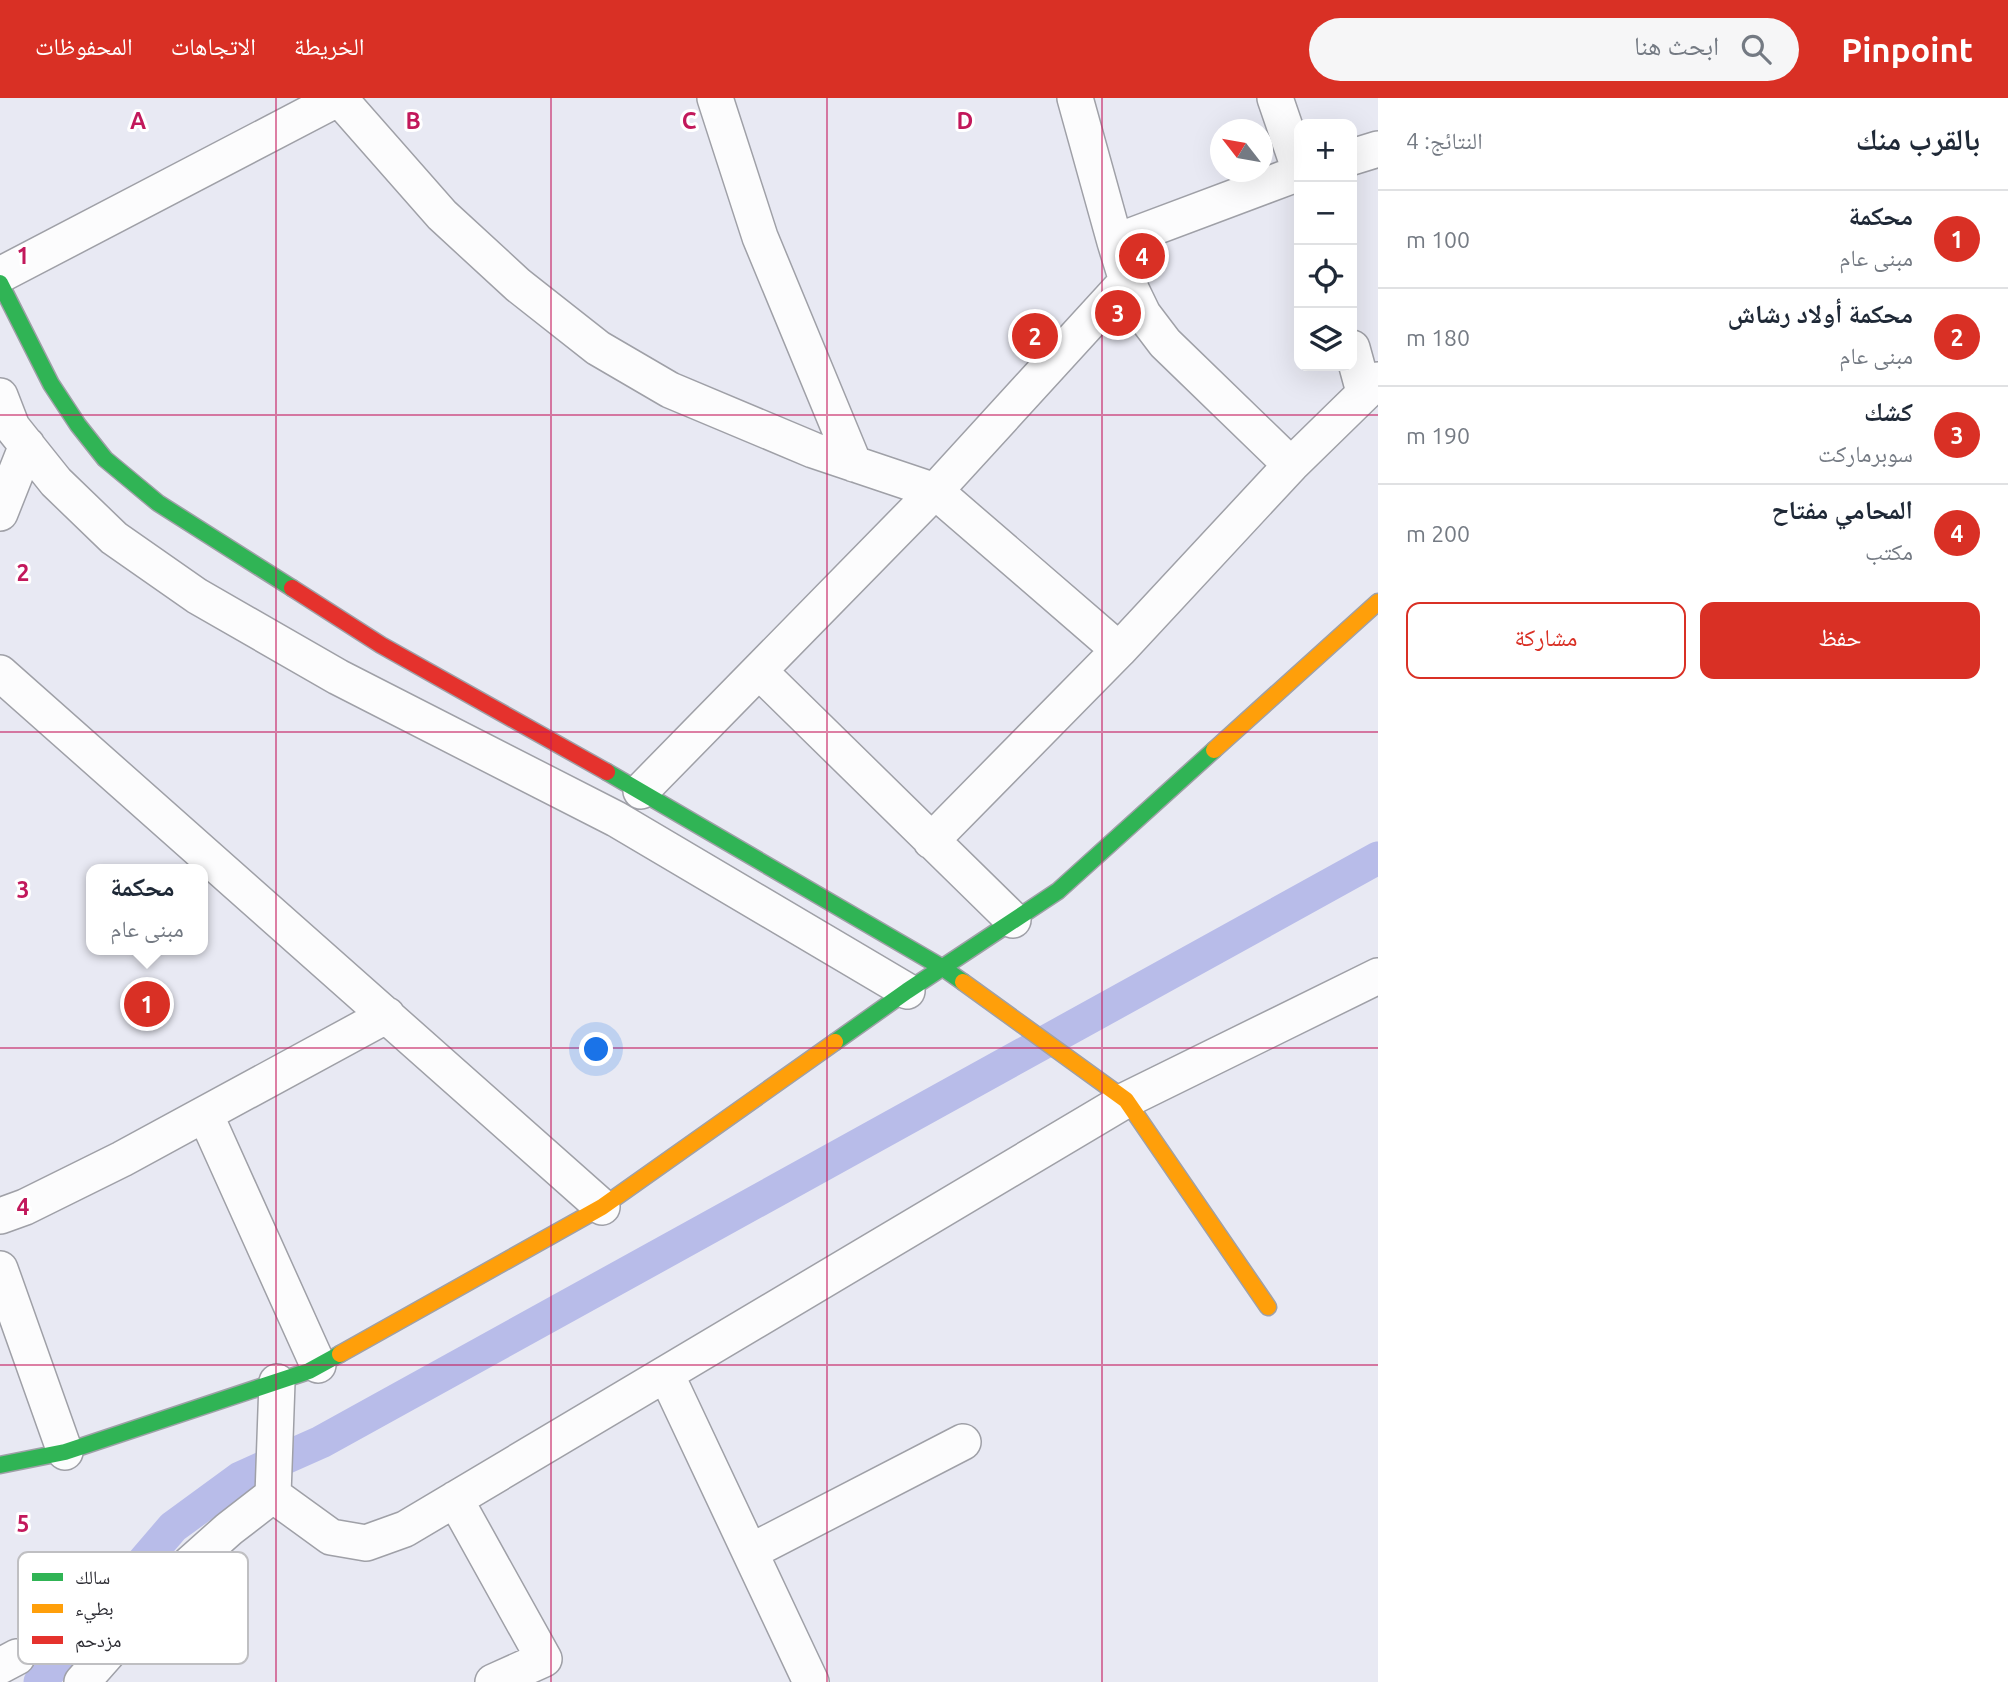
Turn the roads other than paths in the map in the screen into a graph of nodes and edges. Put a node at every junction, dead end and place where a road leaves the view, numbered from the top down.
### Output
1 (339, 98) edge
2 (715, 98) edge
3 (1075, 98) edge
4 (1275, 98) edge
5 (1378, 149) edge
6 (1357, 155) edge
7 (1294, 156) edge
8 (1294, 173) edge
9 (1115, 242) junction
10 (0, 275) edge
11 (1127, 281) junction
12 (0, 283) edge
13 (1357, 358) edge
14 (1371, 386) edge
15 (0, 396) edge
16 (27, 445) junction
17 (854, 464) junction
18 (1291, 465) junction
19 (935, 491) junction
20 (0, 513) edge
21 (1378, 602) edge
22 (1119, 650) junction
23 (759, 671) junction
24 (0, 673) edge
25 (641, 791) junction
26 (931, 841) junction
27 (1013, 920) junction
28 (943, 968) junction
29 (1378, 976) edge
30 (907, 991) junction
31 (387, 1015) junction
32 (1126, 1100) junction
33 (205, 1114) junction
34 (602, 1207) junction
35 (0, 1216) edge
36 (0, 1269) edge
37 (1268, 1307) dead end
38 (318, 1365) junction
39 (666, 1374) junction
40 (277, 1382) junction
41 (962, 1442) dead end
42 (65, 1452) junction
43 (0, 1465) edge
44 (273, 1495) junction
45 (455, 1499) junction
46 (203, 1552) edge
47 (750, 1552) junction
48 (98, 1664) edge
49 (550, 1670) edge
50 (82, 1682) edge
51 (493, 1682) edge
52 (811, 1682) edge

1 - 10 street
1 - 17 street
2 - 17 street
3 - 9 street
4 - 7 street
5 - 6 street
8 - 9 street
9 - 11 street
11 - 18 street
11 - 19 street
12 - 25 street
13 - 14 street
14 - 18 street
15 - 16 street
16 - 20 street
16 - 30 street
17 - 19 street
18 - 22 street
19 - 22 street
19 - 23 street
21 - 27 street
22 - 26 street
23 - 25 street
23 - 26 street
24 - 31 street
25 - 28 street
26 - 27 street
27 - 28 street
28 - 30 street
28 - 32 street
29 - 32 street
30 - 34 street
31 - 33 street
31 - 34 street
32 - 37 street
32 - 39 street
33 - 35 street
33 - 38 street
34 - 38 street
36 - 42 street
38 - 40 street
39 - 45 street
39 - 47 street
40 - 42 street
40 - 44 street
41 - 47 street
42 - 43 street
44 - 45 street
44 - 46 street
45 - 49 street
47 - 52 street
48 - 50 street
49 - 51 street

